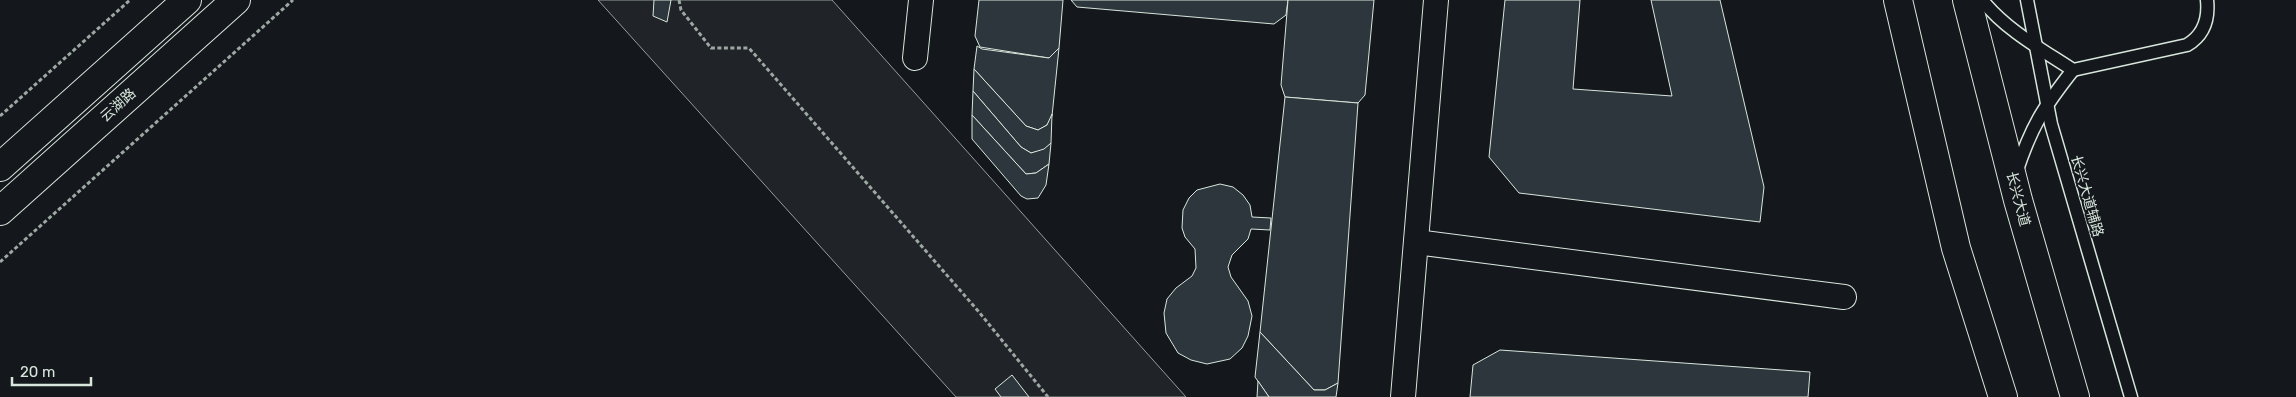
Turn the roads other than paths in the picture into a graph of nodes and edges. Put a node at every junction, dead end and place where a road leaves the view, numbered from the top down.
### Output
1 (187, 0) edge
2 (236, 0) edge
3 (921, 0) edge
4 (1436, 0) edge
5 (1898, 0) edge
6 (1968, 0) edge
7 (1982, 0) edge
8 (2027, 0) edge
9 (2207, 0) edge
10 (2035, 46) junction
11 (915, 58) dead end
12 (2073, 70) junction
13 (2046, 104) junction
14 (0, 167) edge
15 (2013, 183) junction
16 (0, 211) edge
17 (1416, 242) junction
18 (1844, 297) dead end
19 (1403, 397) edge
20 (2002, 397) edge
21 (2075, 397) edge
22 (2131, 397) edge

1 - 14 main road
2 - 16 main road, 云湖路
3 - 11 street
4 - 17 street
5 - 20 main road
6 - 15 main road, 长兴大道
7 - 10 lane
8 - 10 lane, 长兴大道辅路
9 - 12 lane
10 - 12 lane
10 - 13 lane, 长兴大道辅路
12 - 13 lane
13 - 15 lane
13 - 22 lane, 长兴大道辅路
15 - 21 main road, 长兴大道
17 - 18 street
17 - 19 street

